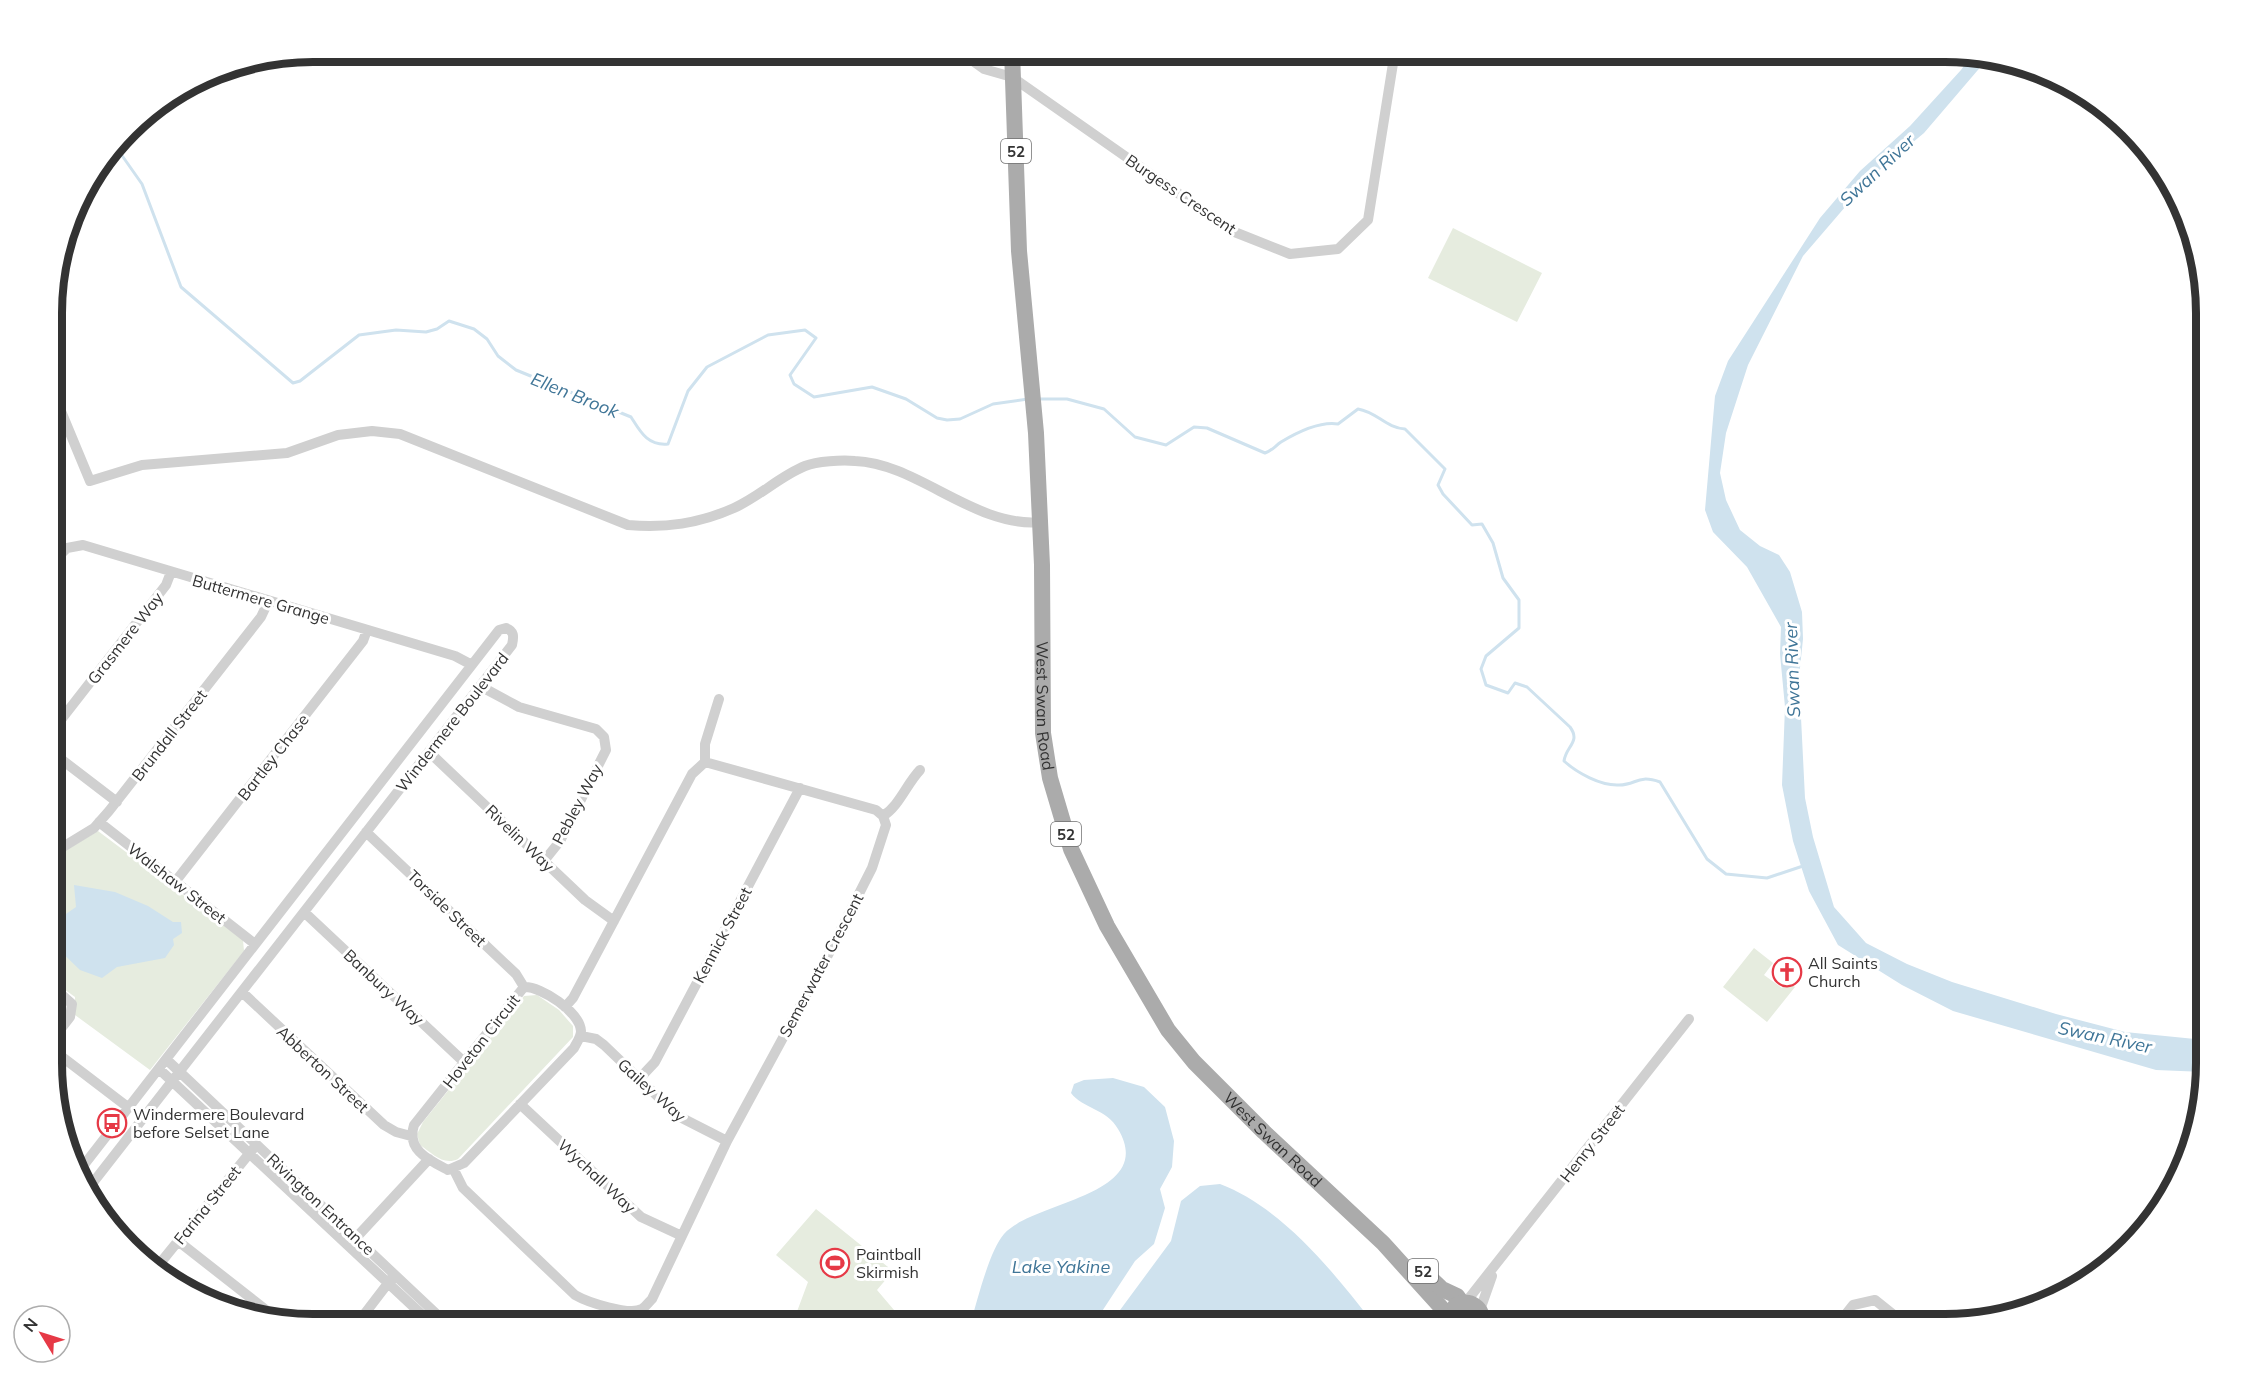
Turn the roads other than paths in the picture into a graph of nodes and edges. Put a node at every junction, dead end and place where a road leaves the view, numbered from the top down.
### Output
1 (974, 62) edge
2 (1012, 62) edge
3 (1393, 62) edge
4 (1012, 77) junction
5 (62, 414) edge
6 (1040, 522) junction
7 (62, 554) edge
8 (171, 572) junction
9 (268, 602) junction
10 (367, 630) junction
11 (472, 665) junction
12 (480, 686) junction
13 (719, 699) dead end
14 (62, 718) edge
15 (429, 752) junction
16 (62, 760) edge
17 (705, 762) junction
18 (920, 770) dead end
19 (801, 788) junction
20 (117, 802) junction
21 (883, 816) junction
22 (99, 822) junction
23 (366, 832) junction
24 (62, 847) edge
25 (544, 861) junction
26 (175, 882) junction
27 (304, 912) junction
28 (614, 921) junction
29 (255, 944) junction
30 (524, 987) junction
31 (242, 992) junction
32 (62, 995) edge
33 (565, 1007) junction
34 (1689, 1019) dead end
35 (62, 1027) edge
36 (581, 1036) junction
37 (62, 1057) edge
38 (167, 1060) junction
39 (464, 1062) junction
40 (159, 1069) junction
41 (180, 1071) junction
42 (639, 1079) junction
43 (172, 1080) junction
44 (520, 1104) junction
45 (129, 1108) junction
46 (411, 1136) junction
47 (727, 1141) junction
48 (254, 1148) junction
49 (429, 1159) junction
50 (83, 1166) edge
51 (454, 1170) junction
52 (92, 1184) edge
53 (682, 1236) junction
54 (178, 1241) junction
55 (352, 1241) junction
56 (1383, 1243) junction
57 (160, 1263) edge
58 (1495, 1267) junction
59 (392, 1279) junction
60 (267, 1310) edge
61 (365, 1314) edge
62 (423, 1314) edge
63 (435, 1314) edge
64 (1441, 1314) edge
65 (1450, 1314) edge
66 (1477, 1314) edge
67 (1846, 1314) edge
68 (1892, 1314) edge

1 - 4 street, Burgess Crescent
2 - 4 main road, West Swan Road / 52
3 - 4 street, Burgess Crescent
4 - 6 main road, West Swan Road / 52
5 - 6 street
6 - 56 main road, West Swan Road / 52
7 - 8 street, Buttermere Grange
8 - 9 street, Buttermere Grange
8 - 14 street, Grasmere Way
9 - 10 street, Buttermere Grange
9 - 20 street, Brundall Street
10 - 11 street, Buttermere Grange
10 - 26 street, Bartley Chase
11 - 12 street, Windermere Boulevard
11 - 29 street, Windermere Boulevard
12 - 15 street, Windermere Boulevard
12 - 25 street, Pebley Way
13 - 17 street
15 - 23 street, Windermere Boulevard
15 - 25 street, Rivelin Way
16 - 20 street
17 - 19 street
17 - 28 street
18 - 21 street
19 - 21 street
19 - 42 street, Kennick Street
20 - 22 street, Brundall Street
21 - 47 street, Semerwater Crescent
22 - 24 street, Brundall Street
22 - 26 street, Walshaw Street
23 - 27 street, Windermere Boulevard
23 - 30 street, Torside Street
25 - 28 street, Rivelin Way
26 - 29 street, Walshaw Street
27 - 31 street, Windermere Boulevard
27 - 39 street, Banbury Way
28 - 33 street
29 - 38 street, Windermere Boulevard
30 - 33 street, Hoveton Circuit
30 - 39 street, Hoveton Circuit
31 - 41 street, Windermere Boulevard
31 - 46 street, Abberton Street
32 - 35 street
33 - 36 street, Hoveton Circuit
34 - 58 street, Henry Street
36 - 42 street, Gailey Way
36 - 44 street
37 - 45 street
38 - 40 street, Windermere Boulevard
38 - 41 street, Rivington Entrance
39 - 46 street, Hoveton Circuit
40 - 43 street, Rivington Entrance
40 - 45 street, Windermere Boulevard
41 - 43 street, Windermere Boulevard
41 - 48 street, Rivington Entrance
42 - 47 street, Gailey Way
43 - 48 street, Rivington Entrance
43 - 52 street, Windermere Boulevard
44 - 51 street
44 - 53 street, Wychall Way
45 - 50 street, Windermere Boulevard
46 - 49 street
47 - 53 street, Semerwater Crescent
48 - 54 street, Farina Street
48 - 55 street, Rivington Entrance
49 - 51 street
49 - 55 street
51 - 53 street, Semerwater Crescent
54 - 57 street, Farina Street
54 - 60 street
55 - 59 street, Rivington Entrance
56 - 64 main road, West Swan Road / 52
56 - 66 main road, West Swan Road / 52
58 - 66 street, Henry Street
58 - 66 street, Henry Street
59 - 61 street
59 - 62 street, Rivington Entrance
59 - 63 street, Rivington Entrance
65 - 66 main road, 52
67 - 68 street

